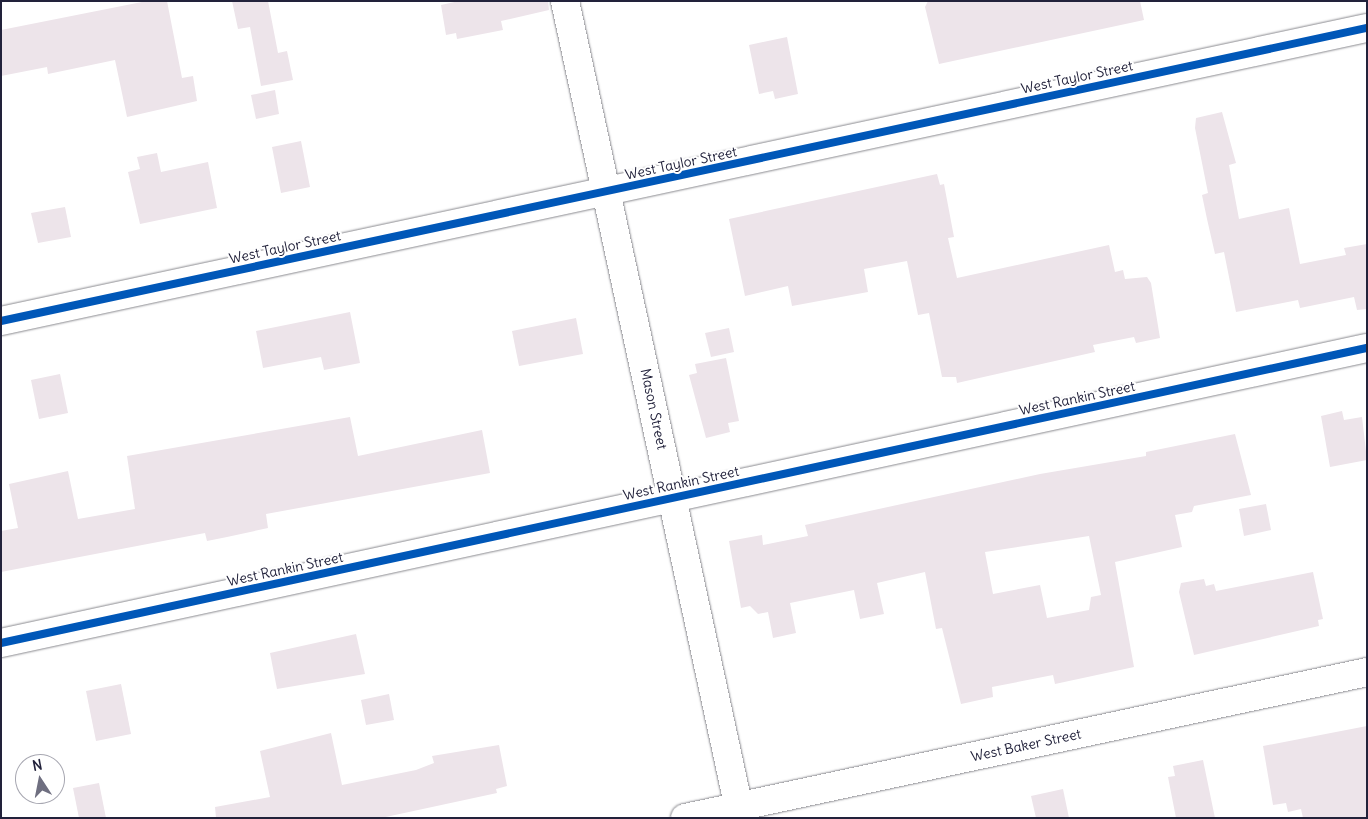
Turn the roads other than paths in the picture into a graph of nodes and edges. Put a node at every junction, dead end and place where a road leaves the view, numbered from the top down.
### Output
1 (565, 1) edge
2 (1367, 28) edge
3 (606, 192) junction
4 (1, 321) edge
5 (1367, 348) edge
6 (673, 498) junction
7 (1, 643) edge
8 (1367, 672) edge
9 (740, 812) edge
10 (685, 818) edge

1 - 3 street, Mason Street
2 - 3 street, West Taylor Street
3 - 4 street, West Taylor Street
3 - 6 street, Mason Street
5 - 6 street, West Rankin Street
6 - 7 street, West Rankin Street
6 - 9 street, Mason Street
8 - 9 street, West Baker Street
9 - 10 street, West Baker Street

